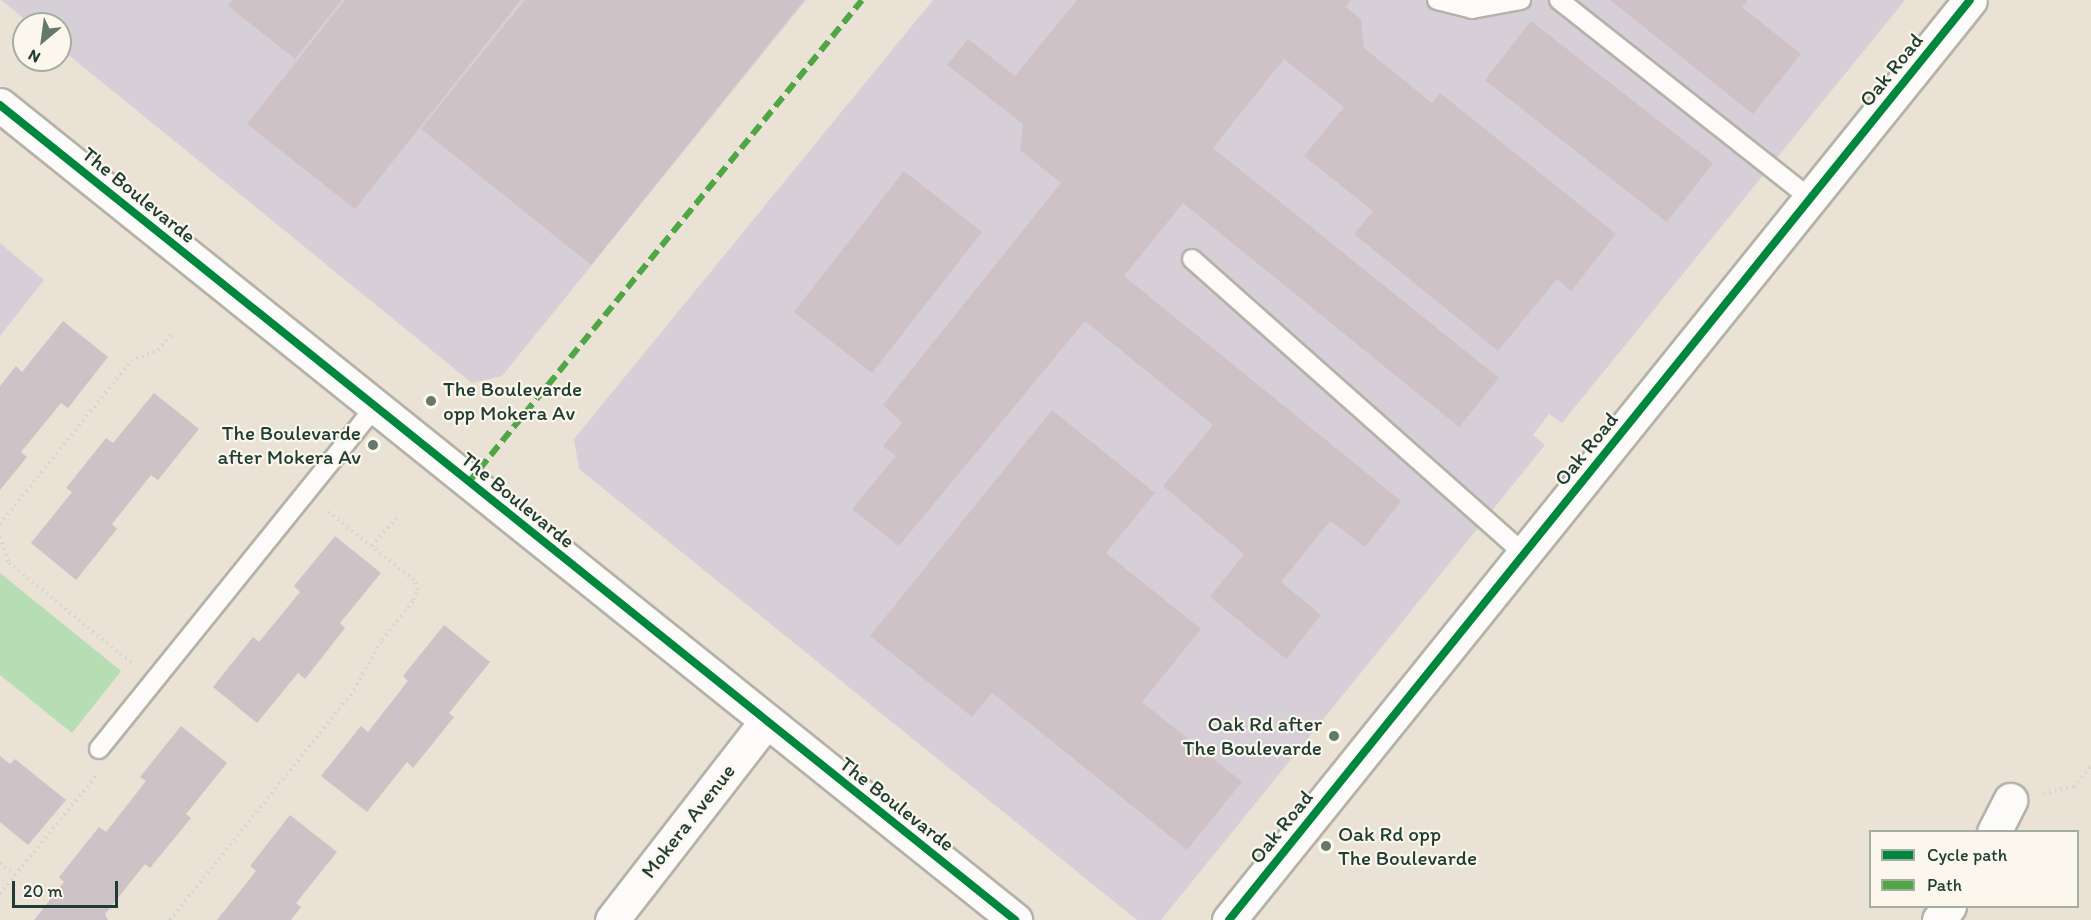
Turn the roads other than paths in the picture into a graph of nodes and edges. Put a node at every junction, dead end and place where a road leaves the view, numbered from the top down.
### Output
1 (1437, 0) edge
2 (1521, 0) edge
3 (1559, 0) edge
4 (1970, 0) edge
5 (0, 105) edge
6 (1811, 199) junction
7 (1192, 259) dead end
8 (374, 408) junction
9 (1524, 554) junction
10 (765, 723) junction
11 (99, 749) dead end
12 (2010, 800) road end
13 (1995, 830) edge
14 (612, 920) edge
15 (1015, 920) edge
16 (1229, 920) edge

1 - 2 lane
3 - 6 lane
4 - 6 street, Oak Road
5 - 8 street, The Boulevarde
6 - 9 street, Oak Road
7 - 9 lane
8 - 10 street, The Boulevarde
8 - 11 lane
9 - 16 street, Oak Road
10 - 14 street, Mokera Avenue
10 - 15 street, The Boulevarde
12 - 13 street

